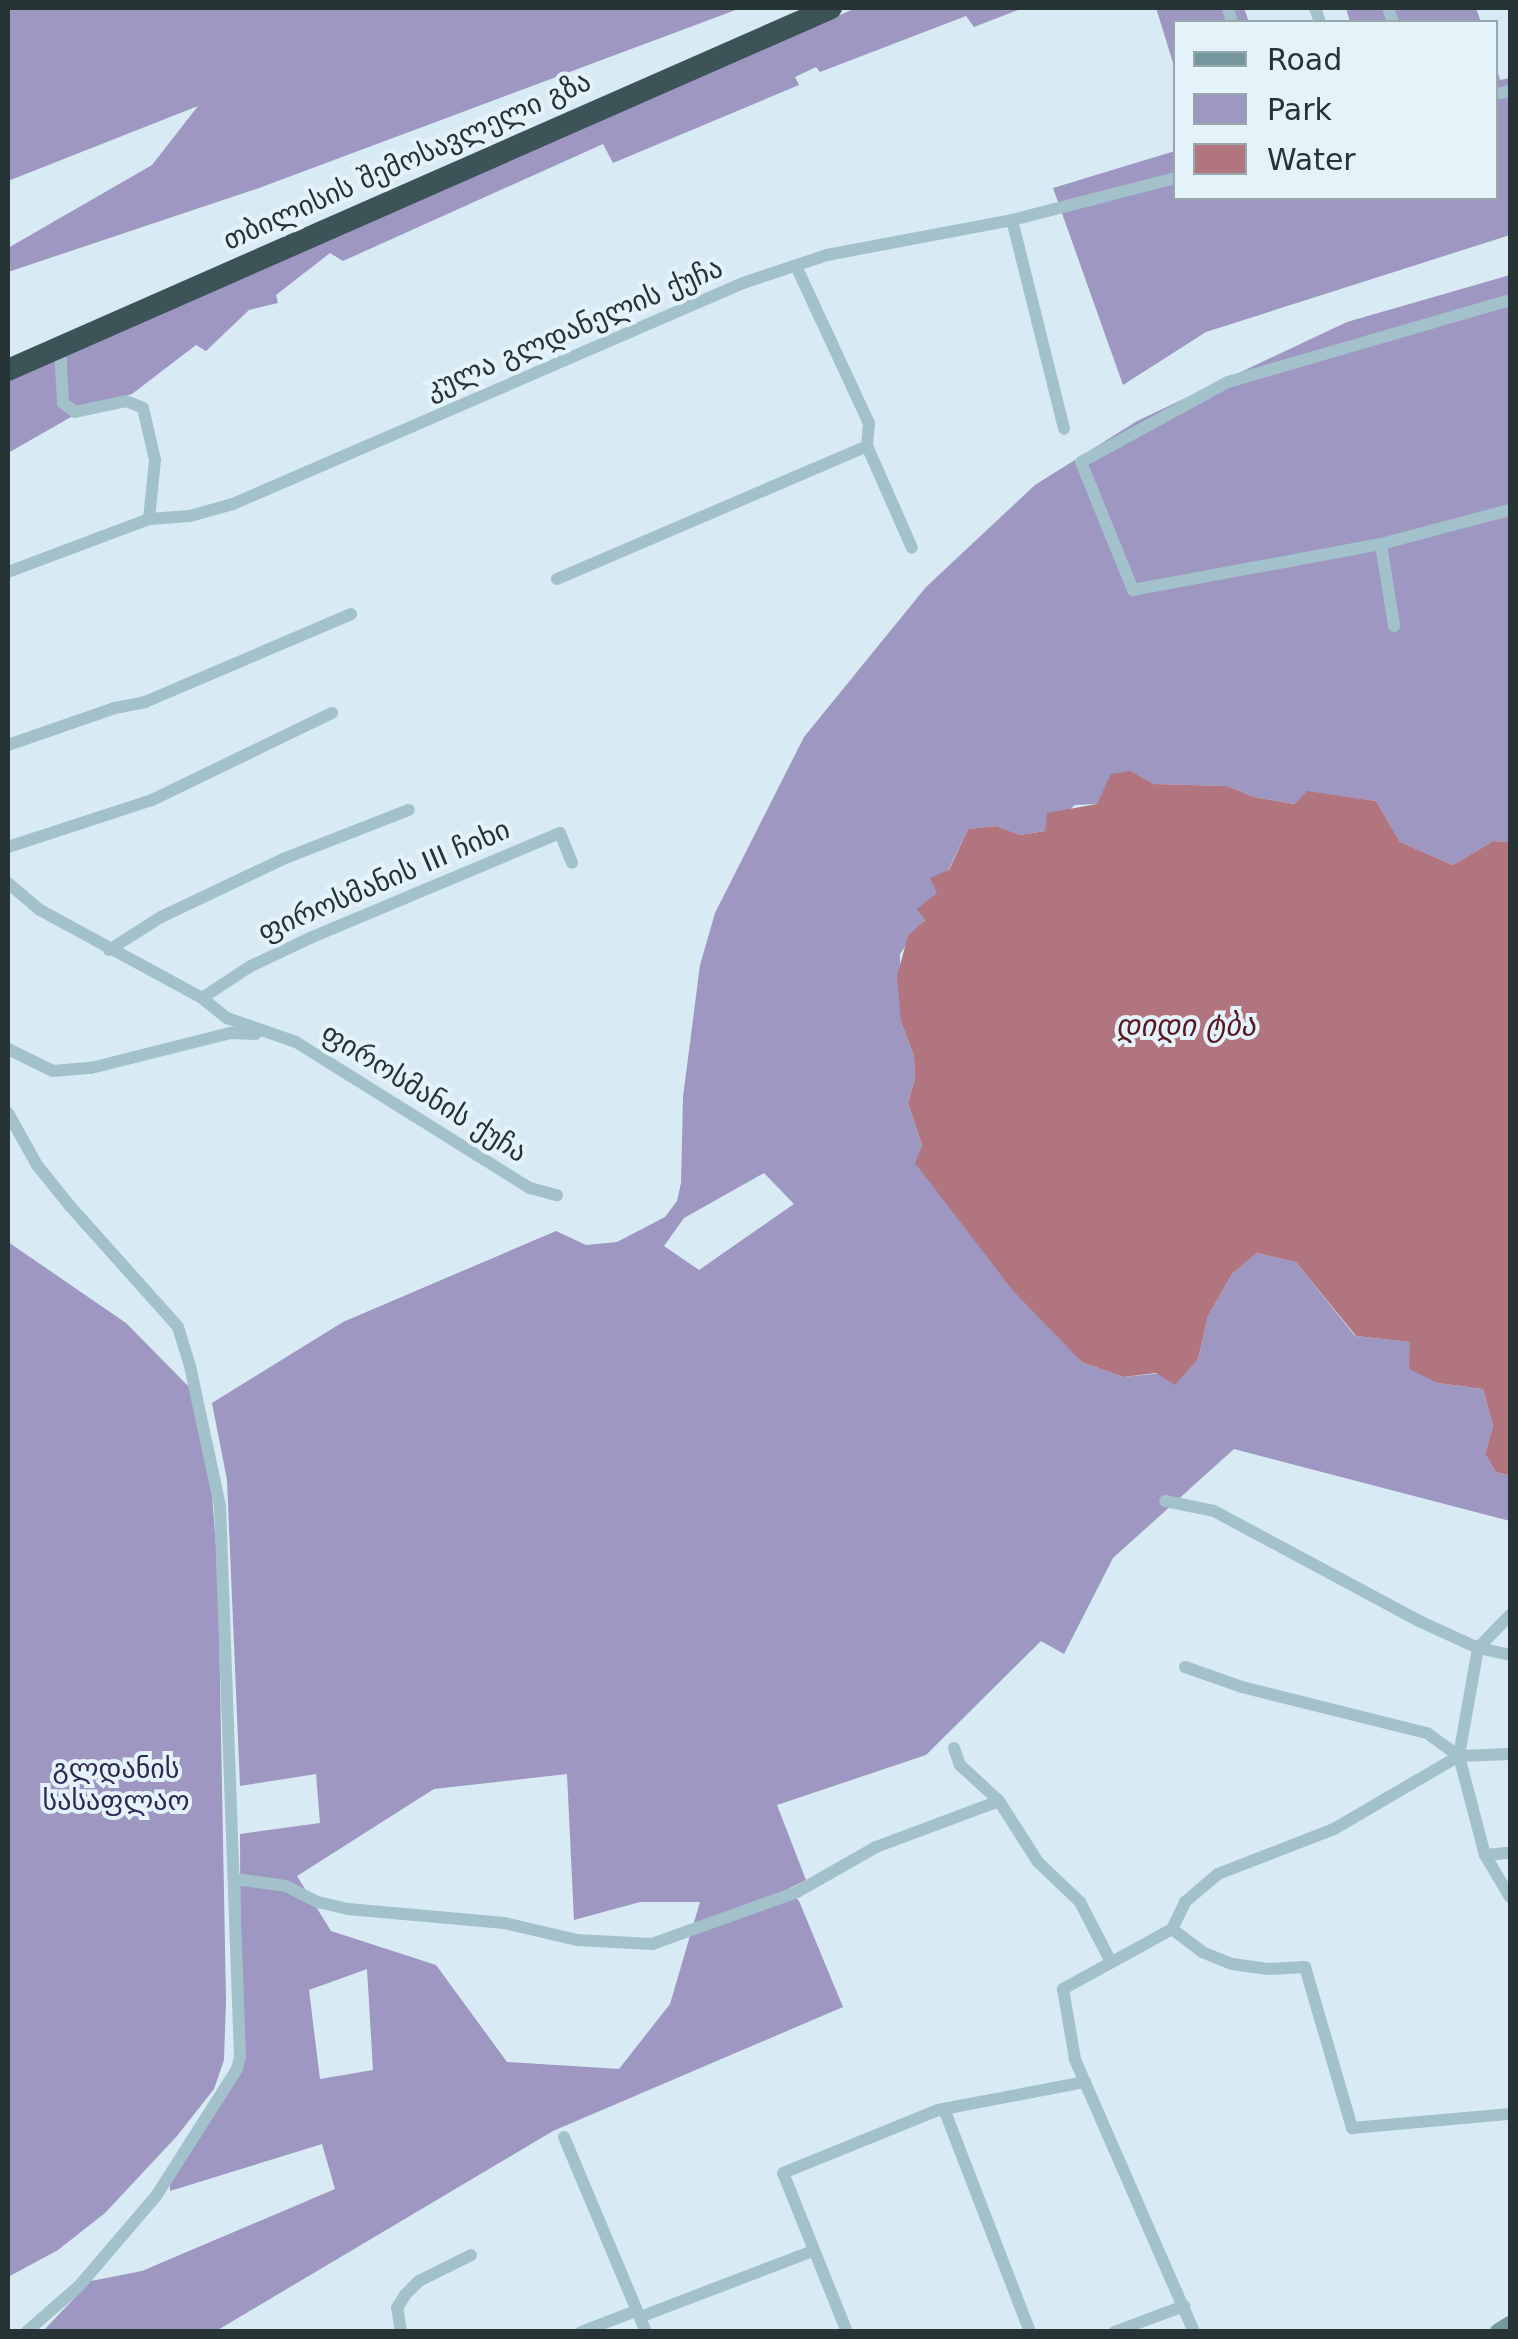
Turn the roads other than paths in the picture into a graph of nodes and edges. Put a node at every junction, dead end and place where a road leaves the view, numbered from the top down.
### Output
1 (831, 8) edge
2 (1173, 179) edge
3 (1012, 220) junction
4 (796, 266) junction
5 (1510, 300) edge
6 (60, 347) junction
7 (8, 370) edge
8 (1064, 429) dead end
9 (867, 446) junction
10 (1510, 510) edge
11 (149, 519) junction
12 (1382, 544) junction
13 (912, 548) dead end
14 (8, 572) edge
15 (557, 579) dead end
16 (351, 614) dead end
17 (1394, 626) dead end
18 (332, 712) dead end
19 (8, 745) edge
20 (410, 810) dead end
21 (8, 847) edge
22 (572, 863) dead end
23 (8, 884) edge
24 (109, 950) junction
25 (202, 998) junction
26 (269, 1035) junction
27 (8, 1050) edge
28 (8, 1113) edge
29 (557, 1194) dead end
30 (1166, 1501) dead end
31 (1510, 1615) edge
32 (1478, 1648) junction
33 (1510, 1655) edge
34 (1185, 1668) dead end
35 (954, 1748) dead end
36 (1510, 1754) edge
37 (1458, 1756) junction
38 (999, 1801) junction
39 (1510, 1853) edge
40 (1485, 1855) junction
41 (235, 1880) junction
42 (1510, 1897) edge
43 (1172, 1929) junction
44 (1111, 1962) junction
45 (1085, 2082) junction
46 (944, 2109) junction
47 (1510, 2114) edge
48 (564, 2137) dead end
49 (813, 2251) junction
50 (471, 2255) dead end
51 (1184, 2306) junction
52 (638, 2314) junction
53 (26, 2332) edge
54 (401, 2332) edge
55 (580, 2332) edge
56 (646, 2332) edge
57 (848, 2332) edge
58 (1030, 2332) edge
59 (1114, 2332) edge
60 (1194, 2332) edge

1 - 6 highway, თბილისის შემოსავლელი გზა
2 - 3 street, კულა გლდანელის ქუჩა
3 - 4 street, კულა გლდანელის ქუჩა
3 - 8 street
4 - 9 street
4 - 11 street, კულა გლდანელის ქუჩა
5 - 12 street
6 - 7 highway, თბილისის შემოსავლელი გზა
6 - 11 street
9 - 13 street
9 - 15 street
10 - 12 street
11 - 14 street, კულა გლდანელის ქუჩა
12 - 17 street
16 - 19 street
18 - 21 street
20 - 24 street
22 - 25 street, ფიროსმანის III ჩიხი
23 - 24 street, ფიროსმანის ქუჩა
24 - 25 street, ფიროსმანის ქუჩა
25 - 26 street, ფიროსმანის ქუჩა
26 - 27 street
26 - 29 street, ფიროსმანის ქუჩა
28 - 41 street
30 - 32 street
31 - 32 street
32 - 33 street
32 - 37 street
34 - 37 street
35 - 38 street
36 - 37 street
37 - 40 street
37 - 43 street
38 - 41 street
38 - 44 street
39 - 40 street
40 - 42 street
41 - 53 street
43 - 44 street
43 - 47 street
44 - 45 street
45 - 46 street
45 - 51 street
46 - 49 street
46 - 58 street
48 - 52 street
49 - 52 street
49 - 57 street
50 - 54 street
51 - 59 street
51 - 60 street
52 - 55 street
52 - 56 street

